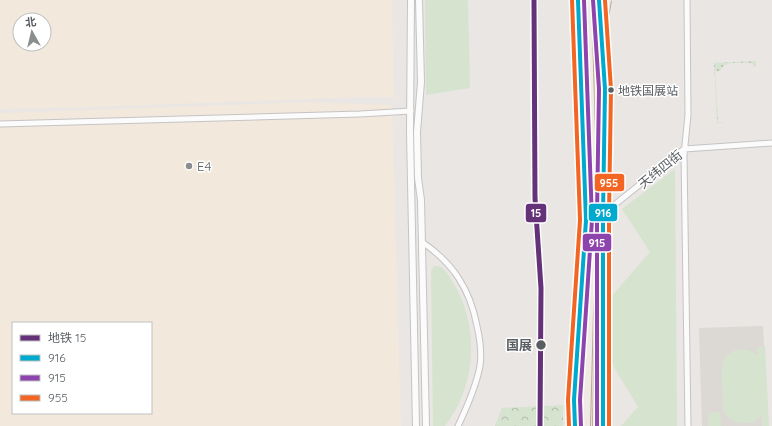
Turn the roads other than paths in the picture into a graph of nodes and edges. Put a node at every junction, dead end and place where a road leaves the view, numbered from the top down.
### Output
1 (410, 0) edge
2 (419, 0) edge
3 (578, 0) edge
4 (587, 0) edge
5 (596, 0) edge
6 (599, 0) edge
7 (607, 0) edge
8 (688, 0) edge
9 (598, 51) junction
10 (410, 111) junction
11 (0, 124) edge
12 (772, 143) edge
13 (684, 149) junction
14 (603, 214) junction
15 (422, 242) junction
16 (416, 426) edge
17 (426, 426) edge
18 (458, 426) edge
19 (575, 426) edge
20 (586, 426) edge
21 (597, 426) edge
22 (603, 426) edge
23 (688, 426) edge

1 - 10 street
2 - 15 street
3 - 19 main road
4 - 20 highway
5 - 9 highway, bridge
6 - 14 main road
7 - 9 highway, bridge
8 - 13 street
9 - 21 highway
10 - 11 street
10 - 16 street
12 - 13 street, 天纬四街
13 - 14 street, 天纬四街
13 - 23 street
14 - 22 main road
15 - 17 street
15 - 18 street

